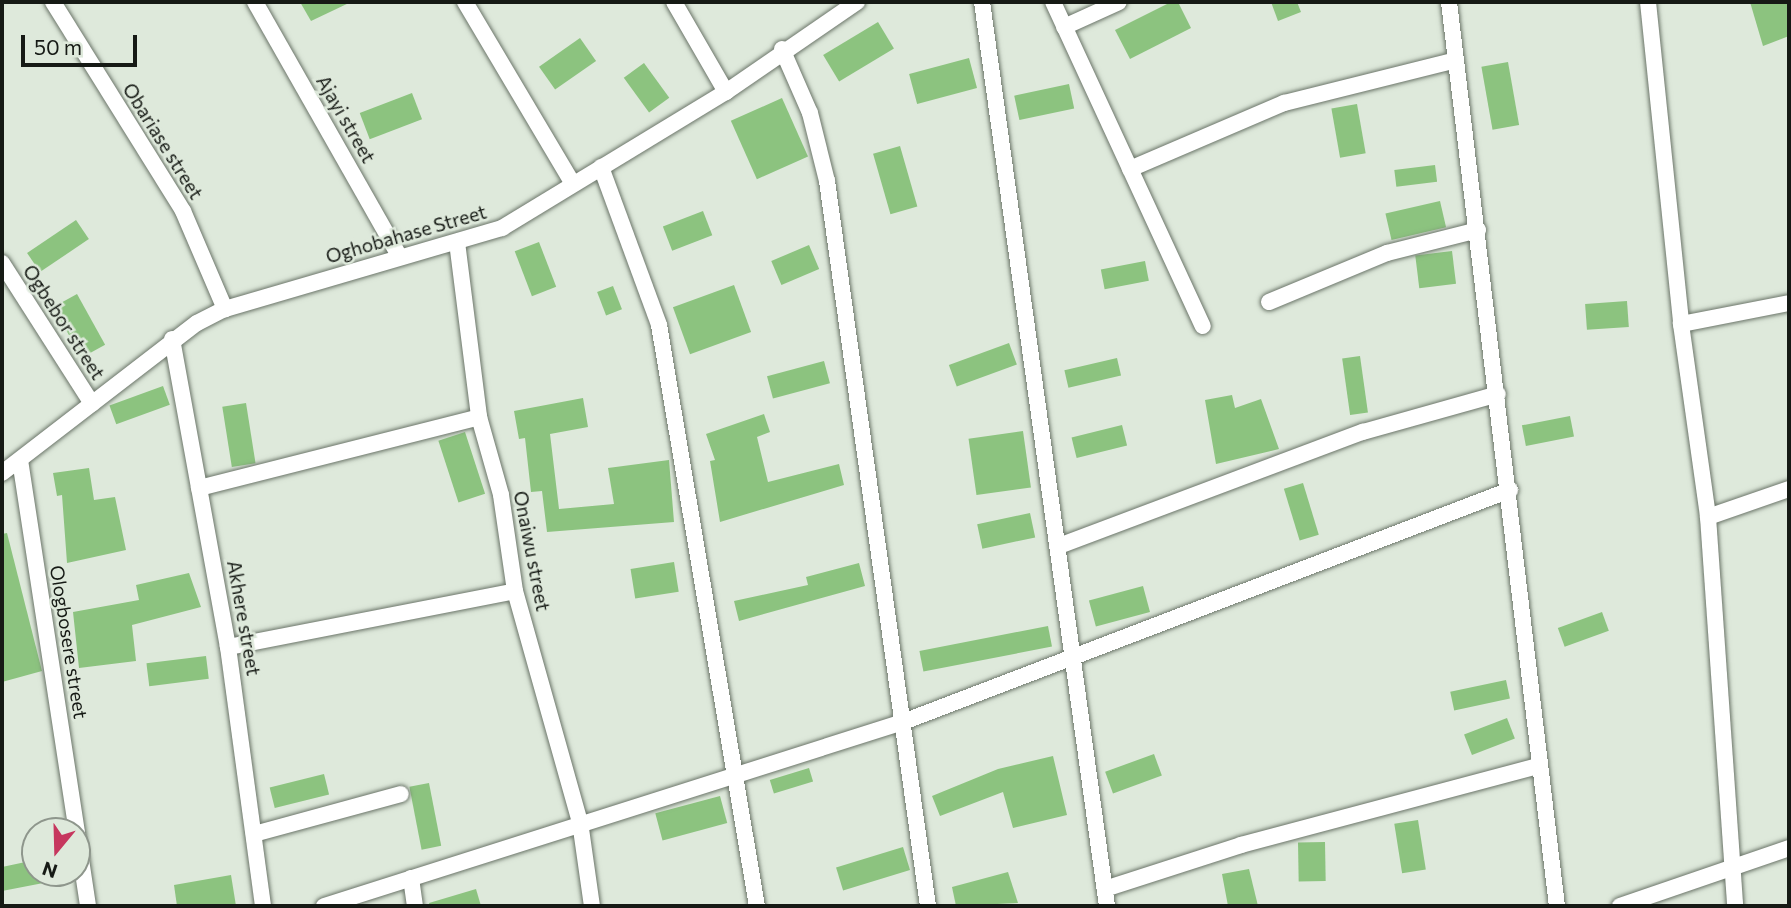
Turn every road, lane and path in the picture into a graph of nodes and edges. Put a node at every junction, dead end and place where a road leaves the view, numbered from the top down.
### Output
1 (53, 2) edge
2 (255, 2) edge
3 (465, 2) edge
4 (674, 2) edge
5 (857, 2) edge
6 (982, 2) edge
7 (1053, 2) edge
8 (1119, 2) edge
9 (1449, 2) edge
10 (1648, 2) edge
11 (1065, 27) junction
12 (782, 49) junction
13 (1456, 60) junction
14 (726, 92) junction
15 (601, 167) junction
16 (1130, 169) junction
17 (572, 181) junction
18 (1478, 230) junction
19 (457, 242) junction
20 (400, 257) junction
21 (2, 263) edge
22 (1269, 302) dead end
23 (1789, 303) edge
24 (225, 309) junction
25 (1681, 324) junction
26 (1203, 326) dead end
27 (172, 339) junction
28 (1498, 394) junction
29 (93, 404) junction
30 (479, 417) junction
31 (20, 460) junction
32 (2, 473) edge
33 (199, 488) junction
34 (1789, 489) edge
35 (1510, 490) junction
36 (1708, 517) junction
37 (1059, 545) junction
38 (514, 591) junction
39 (228, 647) junction
40 (1075, 659) junction
41 (903, 722) junction
42 (1537, 766) junction
43 (731, 776) junction
44 (401, 794) dead end
45 (75, 817) edge
46 (580, 822) junction
47 (254, 834) junction
48 (1789, 848) edge
49 (1728, 869) junction
50 (411, 878) junction
51 (85, 887) edge
52 (1105, 890) junction
53 (88, 906) edge
54 (263, 906) edge
55 (324, 906) edge
56 (415, 906) edge
57 (592, 906) edge
58 (757, 906) edge
59 (928, 906) edge
60 (1107, 906) edge
61 (1557, 906) edge
62 (1620, 906) edge
63 (1735, 906) edge

1 - 24 street, Obariase street
2 - 20 street, Ajayi street
3 - 17 street
4 - 14 street
5 - 12 street, Oghobahase Street
6 - 37 street
7 - 11 street
8 - 11 street
9 - 13 street
10 - 25 street
11 - 16 street
12 - 14 street, Oghobahase Street
12 - 41 street
13 - 16 street
13 - 18 street
14 - 15 street, Oghobahase Street
15 - 17 street, Oghobahase Street
15 - 43 street
16 - 26 street
17 - 19 street, Oghobahase Street
18 - 22 street
18 - 28 street
19 - 20 street, Oghobahase Street
19 - 30 street, Onaiwu street
20 - 24 street, Oghobahase Street
21 - 29 street, Ogbebor street
23 - 25 street
24 - 27 street, Oghobahase Street
25 - 36 street
27 - 29 street, Oghobahase Street
27 - 33 street, Akhere street
28 - 35 street
28 - 37 street
29 - 31 street, Oghobahase Street
30 - 33 street
30 - 38 street, Onaiwu street
31 - 32 street, Oghobahase Street
31 - 45 street, Ologbosere street
33 - 39 street, Akhere street
34 - 36 street
35 - 40 street
35 - 42 street
36 - 49 street
37 - 40 street
38 - 39 street
38 - 46 street, Onaiwu street
39 - 47 street, Akhere street
40 - 41 street
40 - 52 street
41 - 43 street
41 - 59 street
42 - 52 street
42 - 61 street
43 - 46 street
43 - 58 street
44 - 47 street
46 - 50 street
46 - 57 street, Onaiwu street
47 - 54 street, Akhere street
48 - 49 street
49 - 62 street
49 - 63 street
50 - 55 street
50 - 56 street
51 - 53 street, Ologbosere street
52 - 60 street

